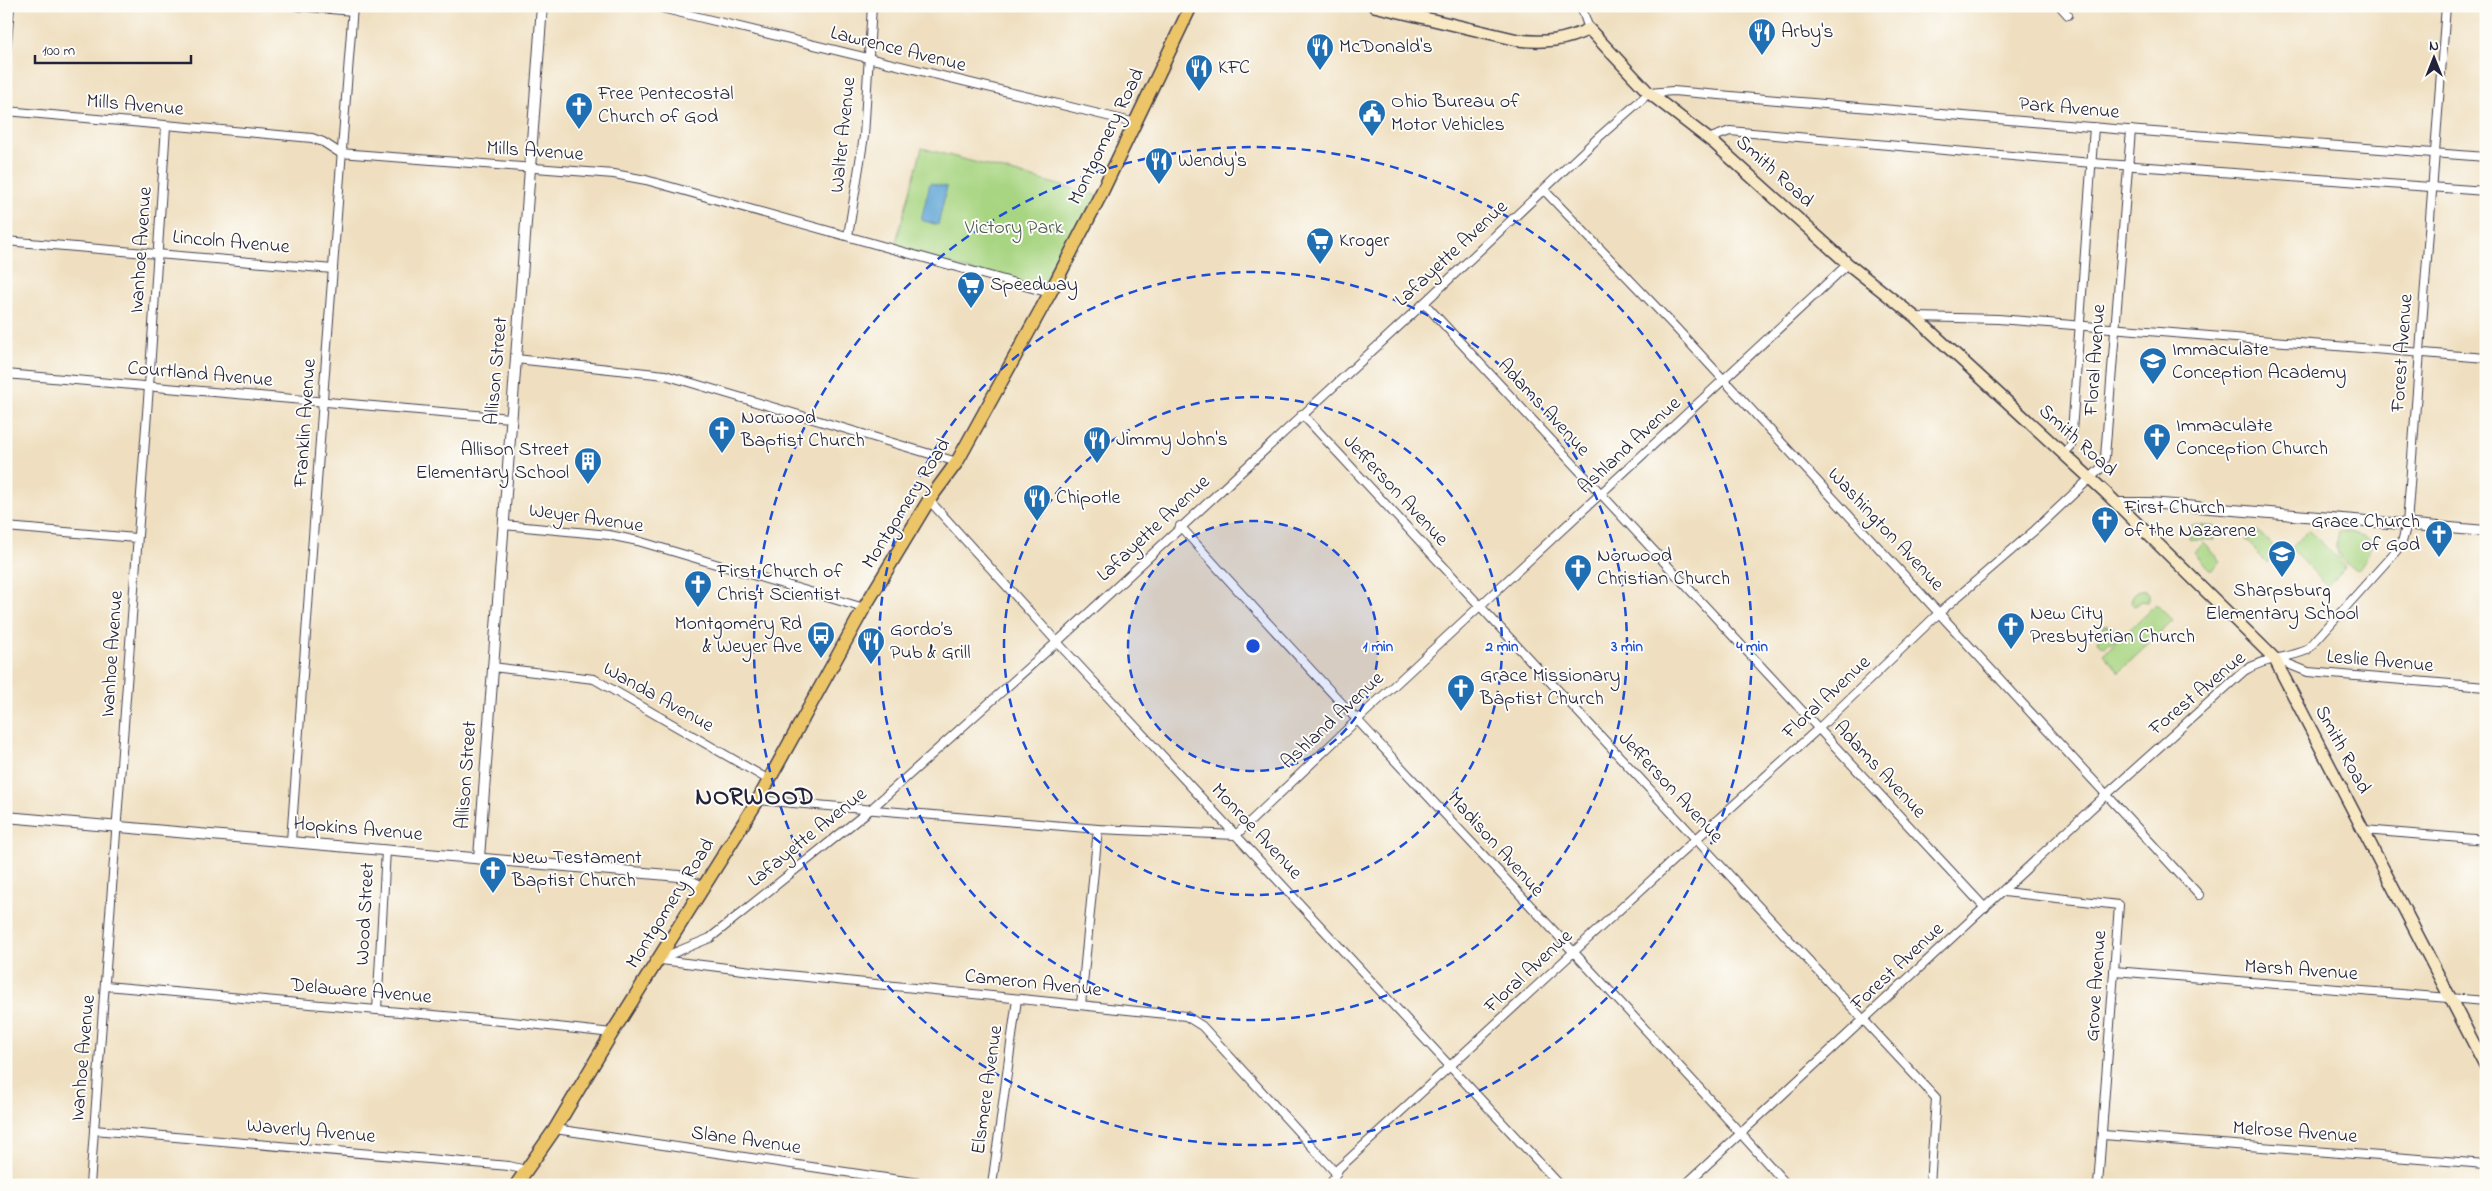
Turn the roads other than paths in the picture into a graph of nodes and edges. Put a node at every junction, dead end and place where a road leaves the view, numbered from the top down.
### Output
1 (10, 6) edge
2 (297, 6) edge
3 (542, 6) edge
4 (653, 6) edge
5 (872, 6) edge
6 (1191, 6) edge
7 (1374, 6) edge
8 (1581, 6) edge
9 (2060, 6) edge
10 (2446, 6) edge
11 (353, 9) edge
12 (2068, 15) dead end
13 (1589, 29) junction
14 (6, 54) edge
15 (868, 60) junction
16 (1649, 93) junction
17 (6, 111) edge
18 (1136, 124) junction
19 (166, 126) junction
20 (2094, 127) junction
21 (2130, 130) junction
22 (1708, 138) junction
23 (340, 153) junction
24 (2435, 153) junction
25 (2486, 157) edge
26 (2092, 163) junction
27 (2128, 166) junction
28 (531, 168) junction
29 (2432, 187) junction
30 (1544, 190) junction
31 (2486, 191) edge
32 (848, 236) junction
33 (6, 240) edge
34 (159, 253) junction
35 (1848, 264) junction
36 (332, 269) junction
37 (1050, 293) junction
38 (1424, 303) junction
39 (1915, 317) junction
40 (2080, 327) junction
41 (2114, 329) junction
42 (2419, 352) junction
43 (2486, 358) edge
44 (516, 359) junction
45 (6, 374) edge
46 (1723, 381) junction
47 (150, 386) junction
48 (324, 402) junction
49 (1302, 414) junction
50 (510, 418) junction
51 (2063, 454) junction
52 (957, 462) junction
53 (2090, 478) junction
54 (1601, 495) junction
55 (929, 500) junction
56 (2116, 503) junction
57 (2407, 524) junction
58 (504, 525) junction
59 (1180, 526) junction
60 (6, 527) edge
61 (2486, 531) edge
62 (136, 538) junction
63 (864, 608) junction
64 (1480, 608) junction
65 (1940, 612) junction
66 (1057, 642) junction
67 (2274, 658) junction
68 (492, 667) junction
69 (2486, 687) edge
70 (1357, 720) junction
71 (1818, 729) junction
72 (769, 780) junction
73 (2107, 794) junction
74 (758, 800) junction
75 (871, 809) junction
76 (6, 817) edge
77 (117, 827) junction
78 (1098, 828) junction
79 (2364, 830) junction
80 (1236, 836) junction
81 (1695, 840) junction
82 (2486, 840) edge
83 (291, 841) junction
84 (386, 850) junction
85 (479, 858) junction
86 (703, 887) junction
87 (2004, 892) junction
88 (2199, 895) dead end
89 (1985, 908) junction
90 (1573, 953) junction
91 (659, 959) junction
92 (2114, 971) junction
93 (106, 986) junction
94 (2451, 998) junction
95 (1017, 999) junction
96 (2486, 1001) edge
97 (1081, 1005) junction
98 (377, 1010) junction
99 (1863, 1021) junction
100 (612, 1033) junction
101 (1452, 1066) junction
102 (2486, 1067) edge
103 (555, 1129) junction
104 (94, 1130) junction
105 (1741, 1134) junction
106 (2102, 1135) junction
107 (2486, 1164) edge
108 (526, 1170) junction
109 (1336, 1173) junction
110 (90, 1185) edge
111 (516, 1185) edge
112 (933, 1185) edge
113 (992, 1185) edge
114 (1330, 1185) edge
115 (1560, 1185) edge
116 (1685, 1185) edge
117 (1787, 1185) edge
118 (1930, 1185) edge
119 (2098, 1185) edge

1 - 14 street
2 - 11 street
3 - 28 street, Allison Street
4 - 15 street, Lawrence Avenue
5 - 15 street, Walter Avenue
6 - 18 main road, Montgomery Road
7 - 13 main road
8 - 13 street, Smith Road
9 - 12 street
10 - 24 street, Forest Avenue
11 - 23 street, Franklin Avenue
13 - 16 main road, Smith Road
15 - 18 street, Lawrence Avenue
15 - 32 street, Walter Avenue
16 - 20 street, Park Avenue
16 - 22 main road, Smith Road
16 - 30 street, Lafayette Avenue
17 - 19 street, Mills Avenue
18 - 37 main road, Montgomery Road
19 - 23 street, Mills Avenue
19 - 34 street, Ivanhoe Avenue
20 - 21 street, Park Avenue
20 - 26 street, Floral Avenue
21 - 24 street, Park Avenue
21 - 27 street, Floral Avenue
22 - 26 street
22 - 35 main road, Smith Road
23 - 28 street, Mills Avenue
23 - 36 street, Franklin Avenue
24 - 25 street, Park Avenue
24 - 29 street, Forest Avenue
26 - 27 street
26 - 40 street, Floral Avenue
27 - 29 street
27 - 41 street, Floral Avenue
28 - 32 street, Mills Avenue
28 - 44 street, Allison Street
29 - 31 street
29 - 42 street, Forest Avenue
30 - 38 street, Lafayette Avenue
30 - 46 street, Washington Avenue
32 - 37 street, Mills Avenue
33 - 34 street, Lincoln Avenue
34 - 36 street, Lincoln Avenue
34 - 47 street, Ivanhoe Avenue
35 - 39 main road, Smith Road
35 - 46 street, Ashland Avenue
36 - 48 street, Franklin Avenue
37 - 52 main road, Montgomery Road
38 - 49 street, Lafayette Avenue
38 - 54 street, Adams Avenue
39 - 40 street
39 - 51 main road, Smith Road
40 - 41 street
40 - 51 street, Floral Avenue
41 - 42 street
41 - 53 street, Floral Avenue
42 - 43 street
42 - 57 street, Forest Avenue
44 - 50 street, Allison Street
44 - 52 street
45 - 47 street, Courtland Avenue
46 - 54 street, Ashland Avenue
46 - 65 street, Washington Avenue
47 - 48 street, Courtland Avenue
47 - 62 street, Ivanhoe Avenue
48 - 50 street, Courtland Avenue
48 - 83 street, Franklin Avenue
49 - 59 street, Lafayette Avenue
49 - 64 street, Jefferson Avenue
50 - 58 street, Allison Street
51 - 53 main road, Smith Road
52 - 55 main road, Montgomery Road
53 - 56 main road, Smith Road
53 - 65 street, Floral Avenue
54 - 64 street, Ashland Avenue
54 - 71 street, Adams Avenue
55 - 63 main road, Montgomery Road
55 - 66 street, Monroe Avenue
56 - 57 street
56 - 67 main road, Smith Road
57 - 61 street
57 - 67 street, Forest Avenue
58 - 63 street, Weyer Avenue
58 - 68 street, Allison Street
59 - 66 street, Lafayette Avenue
59 - 70 street, Madison Avenue
60 - 62 street
62 - 77 street, Ivanhoe Avenue
63 - 72 main road, Montgomery Road
64 - 70 street, Ashland Avenue
64 - 81 street, Jefferson Avenue
65 - 71 street, Floral Avenue
65 - 73 street, Washington Avenue
66 - 75 street, Lafayette Avenue
66 - 80 street, Monroe Avenue
67 - 69 street, Leslie Avenue
67 - 73 street, Forest Avenue
67 - 79 main road, Smith Road
68 - 72 street, Wanda Avenue
68 - 85 street, Allison Street
70 - 80 street, Ashland Avenue
70 - 90 street, Madison Avenue
71 - 81 street, Floral Avenue
71 - 89 street, Adams Avenue
72 - 74 main road, Montgomery Road
73 - 87 street, Forest Avenue
73 - 88 street, Washington Avenue
74 - 75 street
74 - 86 main road, Montgomery Road
75 - 78 street
75 - 91 street, Lafayette Avenue
76 - 77 street, Hopkins Avenue
77 - 83 street, Hopkins Avenue
77 - 93 street, Ivanhoe Avenue
78 - 80 street
78 - 97 street
79 - 82 street
79 - 94 main road, Smith Road
80 - 101 street, Monroe Avenue
81 - 90 street, Floral Avenue
81 - 99 street, Jefferson Avenue
83 - 84 street, Hopkins Avenue
84 - 85 street, Hopkins Avenue
84 - 98 street, Wood Street
85 - 86 street, Hopkins Avenue
86 - 91 main road, Montgomery Road
87 - 89 street, Forest Avenue
87 - 92 street, Grove Avenue
89 - 99 street, Forest Avenue
90 - 101 street, Floral Avenue
90 - 105 street, Madison Avenue
91 - 95 street, Cameron Avenue
91 - 100 main road, Montgomery Road
92 - 94 street, Marsh Avenue
92 - 106 street, Grove Avenue
93 - 98 street, Delaware Avenue
93 - 104 street, Ivanhoe Avenue
94 - 96 street, Marsh Avenue
94 - 102 main road, Smith Road
95 - 97 street, Cameron Avenue
95 - 113 street, Elsmere Avenue
97 - 109 street, Cameron Avenue
98 - 100 street, Delaware Avenue
99 - 105 street, Forest Avenue
99 - 118 street, Jefferson Avenue
100 - 103 main road, Montgomery Road
101 - 109 street, Floral Avenue
101 - 115 street, Monroe Avenue
103 - 108 main road, Montgomery Road
103 - 112 street, Slane Avenue
104 - 108 street, Waverly Avenue
104 - 110 street, Ivanhoe Avenue
105 - 116 street, Forest Avenue
105 - 117 street, Madison Avenue
106 - 107 street, Melrose Avenue
106 - 119 street, Grove Avenue
108 - 111 main road, Montgomery Road
109 - 114 street, Floral Avenue

